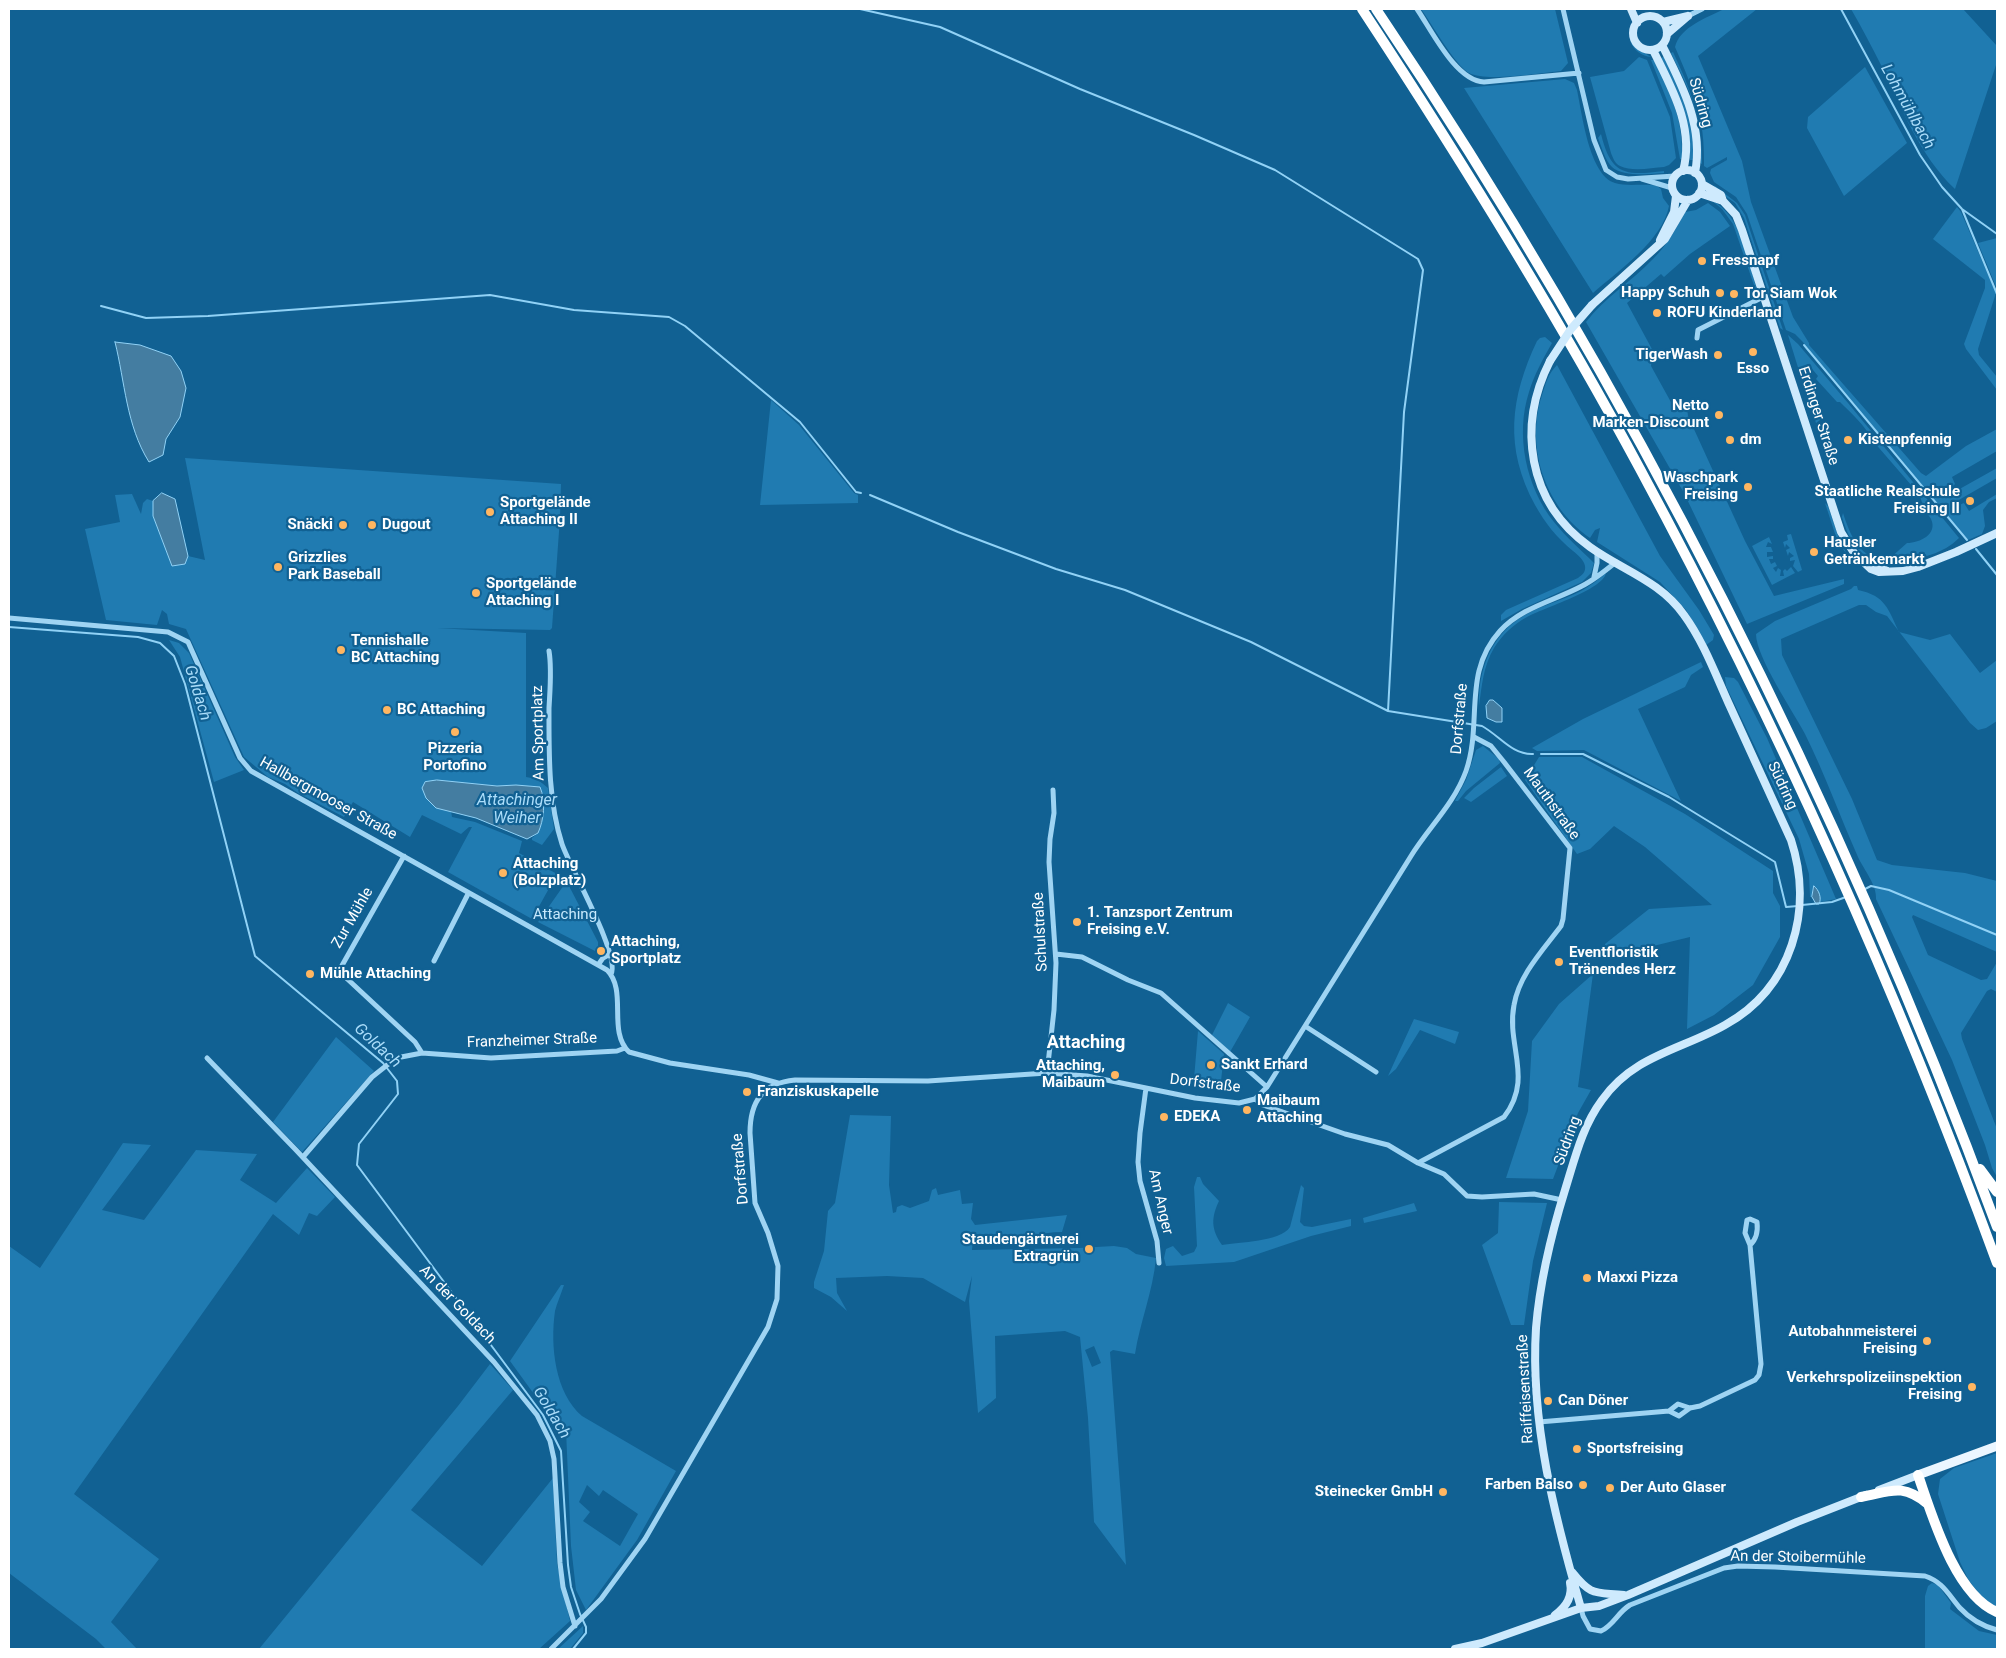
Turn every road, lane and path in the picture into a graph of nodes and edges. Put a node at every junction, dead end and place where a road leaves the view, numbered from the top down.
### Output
1 (1362, 9) edge
2 (1376, 9) edge
3 (1417, 9) edge
4 (1563, 9) edge
5 (1632, 9) edge
6 (1645, 9) edge
7 (1702, 9) edge
8 (1650, 16) junction
9 (1688, 16) junction
10 (1663, 22) junction
11 (1637, 23) junction
12 (1667, 34) junction
13 (1662, 45) junction
14 (1653, 50) junction
15 (1579, 73) junction
16 (1683, 171) junction
17 (1695, 173) junction
18 (1675, 176) junction
19 (1642, 179) junction
20 (1702, 184) junction
21 (1674, 192) junction
22 (1699, 193) junction
23 (1688, 200) junction
24 (1723, 201) junction
25 (1658, 244) junction
26 (1765, 296) junction
27 (1697, 338) dead end
28 (1997, 533) edge
29 (1597, 552) junction
30 (1616, 562) junction
31 (1594, 577) junction
32 (9, 618) edge
33 (549, 651) dead end
34 (1474, 737) junction
35 (1053, 790) dead end
36 (404, 856) junction
37 (468, 894) junction
38 (610, 954) junction
39 (1056, 954) junction
40 (434, 961) dead end
41 (598, 965) junction
42 (611, 974) junction
43 (1305, 1026) junction
44 (625, 1048) junction
45 (422, 1053) junction
46 (207, 1058) dead end
47 (1376, 1072) dead end
48 (1047, 1073) junction
49 (778, 1083) junction
50 (1267, 1087) junction
51 (1146, 1088) junction
52 (1255, 1099) junction
53 (303, 1157) junction
54 (1972, 1159) junction
55 (1418, 1163) junction
56 (1997, 1192) edge
57 (1562, 1200) junction
58 (1997, 1228) edge
59 (1750, 1245) dead end
60 (1159, 1263) dead end
61 (1997, 1263) edge
62 (1690, 1408) junction
63 (1669, 1411) junction
64 (1539, 1422) junction
65 (1997, 1446) edge
66 (1918, 1475) junction
67 (1861, 1497) junction
68 (1929, 1504) junction
69 (1570, 1568) junction
70 (1628, 1595) junction
71 (1581, 1608) junction
72 (1997, 1612) edge
73 (1544, 1622) junction
74 (577, 1624) junction
75 (1997, 1630) edge
76 (551, 1649) edge
77 (1455, 1649) edge

1 - 61 highway
2 - 54 highway
3 - 15 street
4 - 15 street
5 - 11 main road, Südring
6 - 8 main road
7 - 9 street
8 - 10 main road
8 - 11 main road
9 - 10 main road
9 - 12 main road
10 - 12 main road
11 - 14 main road, Südring
12 - 13 main road
13 - 14 main road
13 - 17 main road, Südring
14 - 16 main road, Südring
15 - 19 street
16 - 17 main road
16 - 18 main road
17 - 20 main road
18 - 19 street
18 - 21 main road
19 - 21 street
20 - 22 main road
20 - 24 main road, Erdinger Straße
21 - 23 main road
21 - 25 main road
22 - 23 main road
22 - 24 main road
23 - 25 main road
24 - 26 main road, Erdinger Straße
25 - 29 main road, Südring, bridge
26 - 27 street
26 - 28 main road, Erdinger Straße
29 - 30 main road, Südring
29 - 31 street
30 - 31 street, Dorfstraße
30 - 57 main road, Südring
31 - 34 street, Dorfstraße
32 - 36 street, Hallbergmooser Straße
33 - 38 street, Am Sportplatz
34 - 43 street, Dorfstraße
34 - 55 street, Mauthstraße
35 - 39 street, Schulstraße
36 - 37 street, Hallbergmooser Straße
36 - 45 street, Zur Mühle
37 - 40 street
37 - 41 street, Hallbergmooser Straße
38 - 41 street
38 - 42 street, Am Sportplatz
39 - 48 street, Schulstraße
39 - 50 street
41 - 42 street, Hallbergmooser Straße
42 - 44 street
43 - 47 street
43 - 50 street, Dorfstraße
44 - 45 street, Franzheimer Straße
44 - 49 street
45 - 53 street, Franzheimer Straße
46 - 53 street, An der Goldach
48 - 49 street, Dorfstraße
48 - 51 street, Dorfstraße
49 - 74 street, Dorfstraße
50 - 52 street, Dorfstraße
51 - 52 street, Dorfstraße
51 - 60 street, Am Anger
52 - 55 street
53 - 74 street, An der Goldach
54 - 56 highway
54 - 58 highway
55 - 57 street
57 - 64 main road, Raiffeisenstraße
59 - 62 street
62 - 63 street
62 - 63 street
63 - 64 street
64 - 69 main road, Raiffeisenstraße
65 - 66 main road
66 - 67 main road
66 - 68 highway
67 - 68 highway
67 - 70 main road
68 - 72 highway
69 - 70 main road
69 - 71 main road, Raiffeisenstraße
69 - 73 main road
70 - 71 main road
71 - 73 main road
71 - 75 street, An der Stoibermühle
73 - 77 main road
74 - 76 street, Dorfstraße

